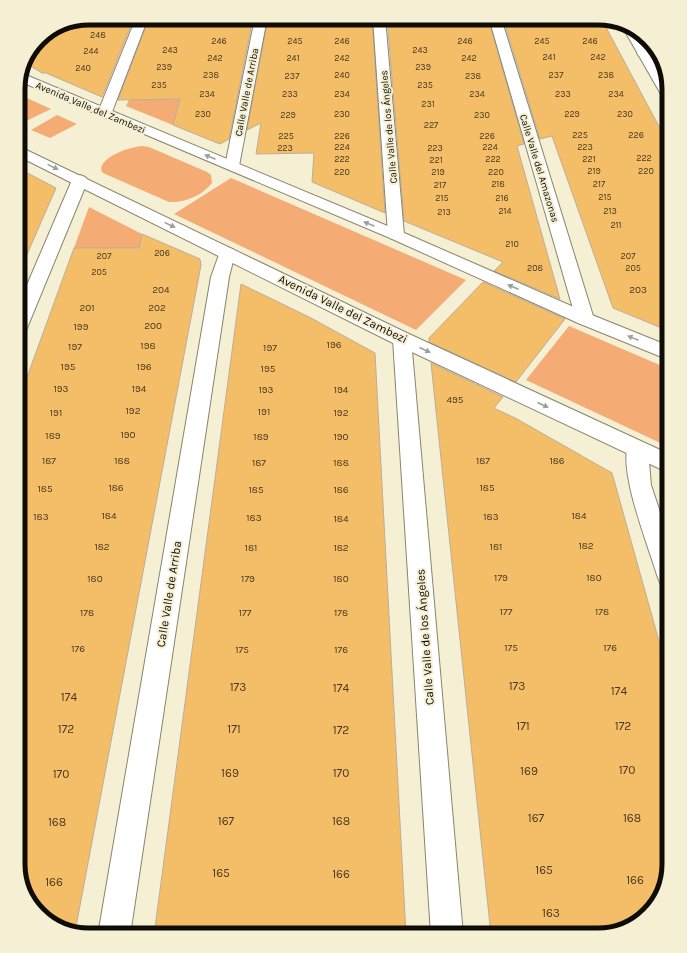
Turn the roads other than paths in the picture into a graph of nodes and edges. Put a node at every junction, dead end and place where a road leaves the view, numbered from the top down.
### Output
1 (139, 25) edge
2 (260, 25) edge
3 (380, 25) edge
4 (497, 25) edge
5 (634, 36) edge
6 (644, 53) junction
7 (651, 54) edge
8 (26, 79) edge
9 (661, 83) edge
10 (105, 112) junction
11 (25, 153) edge
12 (232, 166) junction
13 (80, 180) junction
14 (396, 235) junction
15 (227, 253) junction
16 (25, 311) edge
17 (585, 318) junction
18 (402, 339) junction
19 (662, 350) edge
20 (638, 450) junction
21 (662, 461) edge
22 (662, 553) edge
23 (115, 928) edge
24 (446, 928) edge

1 - 10 street
2 - 12 street, Calle Valle de Arriba
3 - 14 street, Calle Valle de los Ángeles
4 - 17 street, Calle Valle del Amazonas
5 - 6 street
6 - 7 street
6 - 9 street
8 - 10 street, Avenida Valle del Zambezi
12 -> 10 street, Avenida Valle del Zambezi
11 -> 13 street, Avenida Valle del Zambezi
14 -> 12 street, Avenida Valle del Zambezi
13 -> 15 street, Avenida Valle del Zambezi
13 - 16 street
17 -> 14 street, Avenida Valle del Zambezi
15 - 18 street, Avenida Valle del Zambezi
15 - 23 street, Calle Valle de Arriba
19 -> 17 street, Avenida Valle del Zambezi
18 -> 20 street, Avenida Valle del Zambezi
18 - 24 street, Calle Valle de los Ángeles
20 - 21 street, Avenida Valle del Zambezi
20 - 22 street

